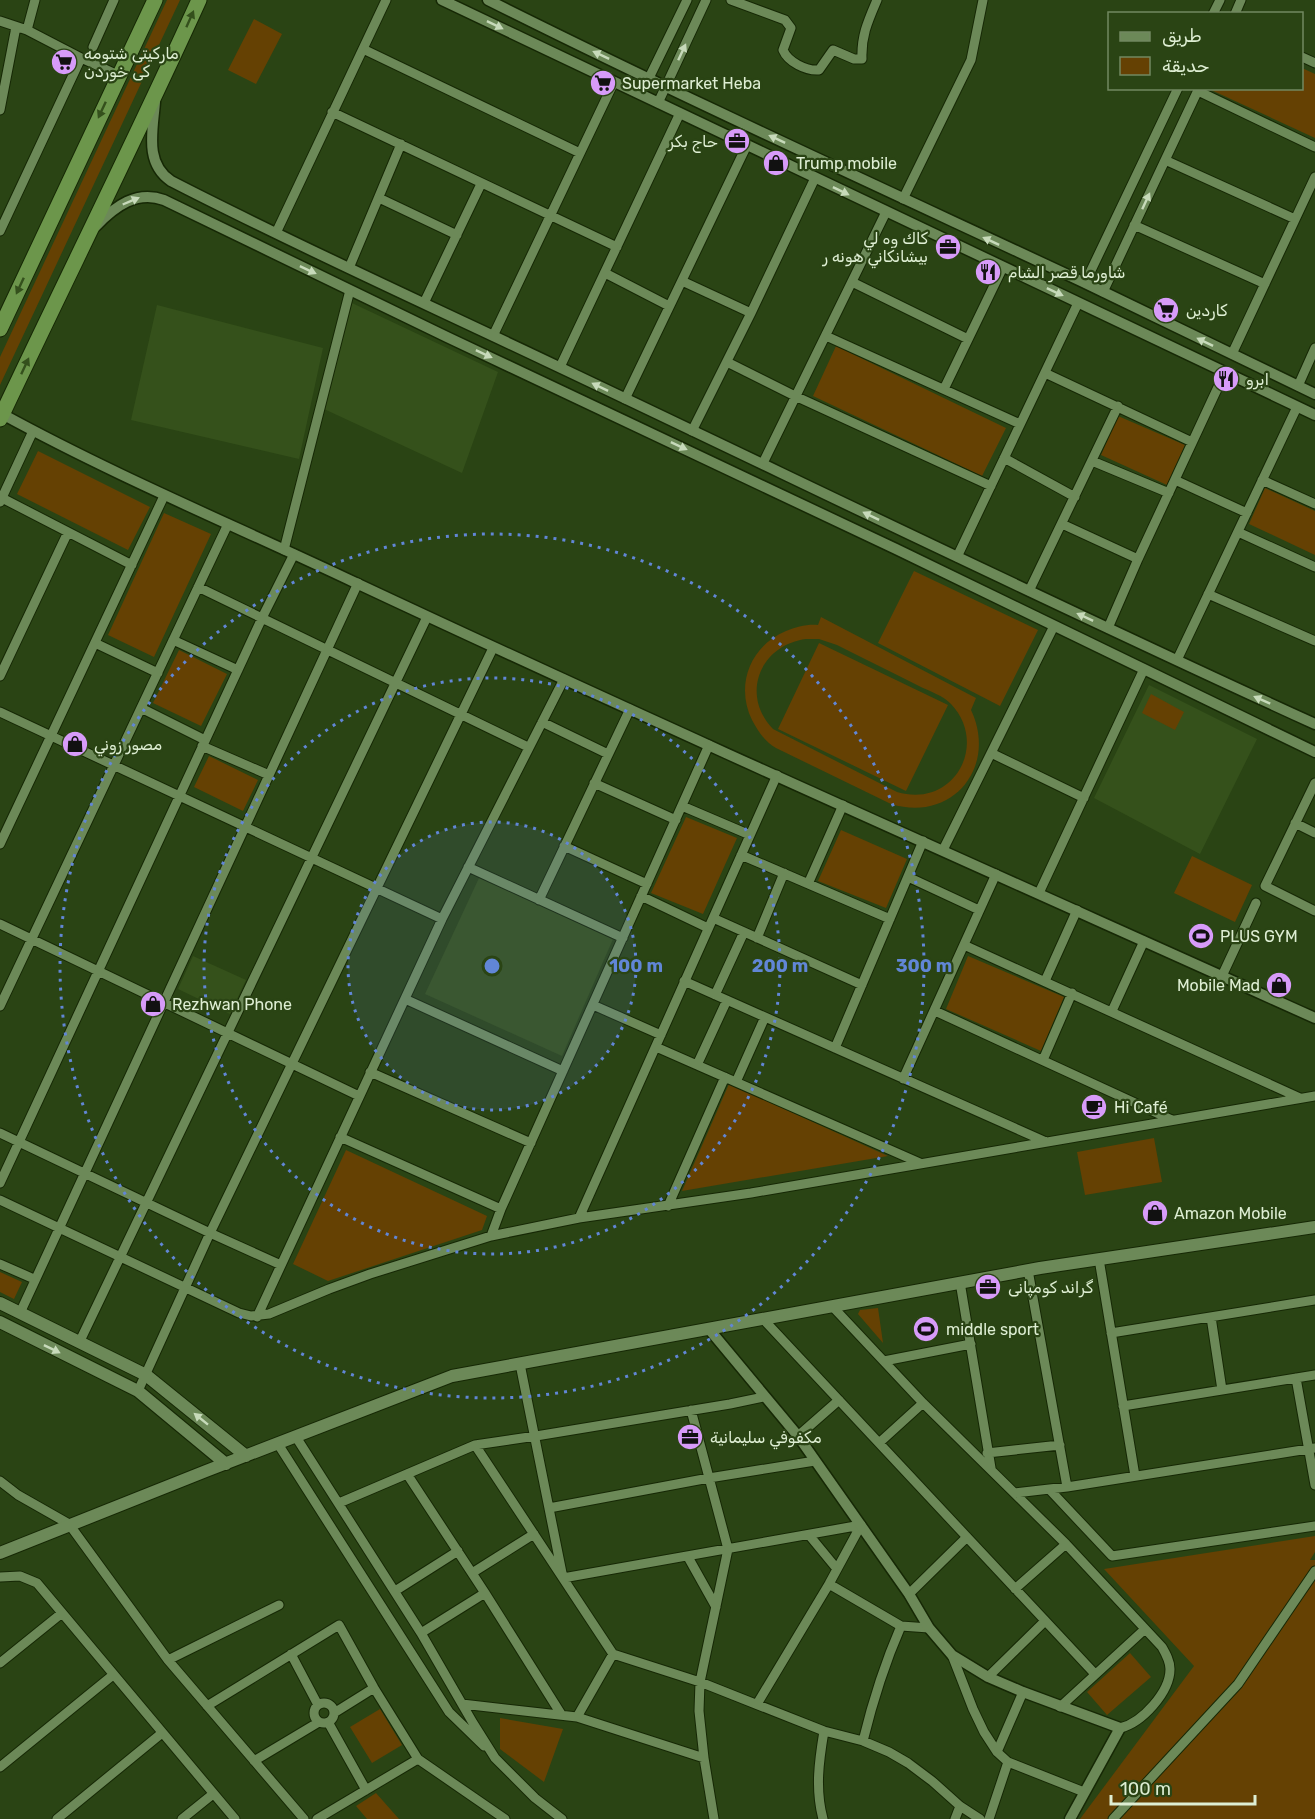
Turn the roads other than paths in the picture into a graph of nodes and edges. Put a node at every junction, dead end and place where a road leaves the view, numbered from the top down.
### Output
1 (35, 0) edge
2 (114, 0) edge
3 (155, 0) edge
4 (199, 0) edge
5 (386, 0) edge
6 (442, 0) edge
7 (488, 0) edge
8 (687, 0) edge
9 (706, 0) edge
10 (731, 0) edge
11 (877, 0) edge
12 (983, 0) edge
13 (0, 21) edge
14 (539, 26) junction
15 (16, 27) junction
16 (27, 30) junction
17 (531, 43) junction
18 (93, 47) dead end
19 (363, 49) junction
20 (81, 58) junction
21 (118, 75) junction
22 (650, 78) junction
23 (614, 82) junction
24 (666, 86) junction
25 (1177, 90) edge
26 (1198, 90) edge
27 (155, 93) junction
28 (658, 103) junction
29 (0, 110) edge
30 (332, 112) junction
31 (680, 113) junction
32 (402, 144) junction
33 (747, 145) junction
34 (1315, 147) edge
35 (580, 153) junction
36 (1165, 160) junction
37 (1315, 177) edge
38 (815, 178) junction
39 (481, 184) junction
40 (379, 198) junction
41 (903, 199) junction
42 (230, 211) junction
43 (886, 212) junction
44 (550, 215) junction
45 (1295, 219) junction
46 (1134, 225) junction
47 (221, 229) junction
48 (0, 231) edge
49 (276, 233) junction
50 (457, 235) junction
51 (86, 237) junction
52 (617, 247) junction
53 (349, 267) junction
54 (1003, 267) junction
55 (605, 273) junction
56 (682, 281) junction
57 (852, 282) junction
58 (1085, 283) junction
59 (1265, 284) junction
60 (350, 290) junction
61 (1103, 292) junction
62 (424, 303) junction
63 (1078, 303) junction
64 (669, 306) junction
65 (751, 313) junction
66 (455, 319) junction
67 (0, 329) edge
68 (493, 336) junction
69 (826, 336) junction
70 (447, 337) junction
71 (968, 339) junction
72 (1315, 348) edge
73 (1232, 354) junction
74 (727, 362) junction
75 (560, 367) junction
76 (1224, 372) junction
77 (1045, 373) junction
78 (1298, 386) junction
79 (944, 390) junction
80 (1315, 394) edge
81 (795, 396) junction
82 (625, 399) junction
83 (1118, 406) junction
84 (1297, 406) junction
85 (657, 414) junction
86 (1315, 415) edge
87 (1, 416) edge
88 (1020, 424) junction
89 (33, 431) junction
90 (692, 431) junction
91 (648, 432) junction
92 (1192, 442) junction
93 (1004, 458) junction
94 (1092, 460) junction
95 (763, 463) junction
96 (1174, 480) junction
97 (1262, 480) junction
98 (991, 486) junction
99 (1168, 493) junction
100 (164, 496) junction
101 (1075, 497) junction
102 (1, 500) edge
103 (1315, 504) edge
104 (1247, 513) junction
105 (228, 524) junction
106 (1062, 524) junction
107 (68, 532) junction
108 (904, 532) junction
109 (1238, 532) junction
110 (896, 549) junction
111 (289, 552) junction
112 (957, 557) junction
113 (1138, 559) junction
114 (132, 565) junction
115 (1315, 567) edge
116 (358, 583) junction
117 (198, 587) junction
118 (1029, 591) junction
119 (1208, 594) junction
120 (427, 617) junction
121 (261, 618) junction
122 (1054, 626) junction
123 (1108, 628) junction
124 (173, 640) junction
125 (1315, 641) edge
126 (95, 643) junction
127 (494, 648) junction
128 (327, 650) junction
129 (1177, 660) junction
130 (1144, 669) junction
131 (238, 670) junction
132 (1201, 672) junction
133 (158, 673) junction
134 (0, 676) edge
135 (564, 679) junction
136 (395, 683) junction
137 (1192, 692) junction
138 (141, 708) junction
139 (630, 709) junction
140 (0, 712) edge
141 (461, 715) junction
142 (542, 722) junction
143 (1315, 724) edge
144 (51, 736) junction
145 (203, 743) junction
146 (709, 745) junction
147 (528, 747) junction
148 (1315, 752) edge
149 (991, 753) junction
150 (608, 754) junction
151 (114, 766) junction
152 (269, 775) junction
153 (777, 775) junction
154 (594, 783) junction
155 (1315, 783) edge
156 (179, 796) junction
157 (1084, 798) junction
158 (843, 805) junction
159 (682, 806) junction
160 (676, 819) junction
161 (1295, 824) junction
162 (245, 827) junction
163 (1315, 833) edge
164 (750, 835) junction
165 (923, 841) junction
166 (0, 844) edge
167 (564, 846) junction
168 (943, 850) junction
169 (741, 855) junction
170 (311, 858) junction
171 (468, 867) junction
172 (784, 873) junction
173 (996, 874) junction
174 (908, 877) junction
175 (647, 884) junction
176 (808, 884) junction
177 (377, 889) junction
178 (1039, 893) junction
179 (642, 896) junction
180 (539, 900) junction
181 (1256, 903) dead end
182 (979, 910) junction
183 (1077, 910) junction
184 (1315, 911) edge
185 (713, 918) junction
186 (442, 919) junction
187 (890, 919) junction
188 (0, 924) edge
189 (708, 928) junction
190 (744, 932) junction
191 (623, 938) junction
192 (757, 938) junction
193 (32, 939) junction
194 (1144, 941) junction
195 (964, 945) junction
196 (99, 971) junction
197 (1222, 976) junction
198 (684, 981) junction
199 (1045, 981) junction
200 (862, 985) junction
201 (1072, 993) junction
202 (715, 995) junction
203 (405, 999) junction
204 (727, 1000) junction
205 (164, 1002) junction
206 (593, 1005) junction
207 (0, 1006) edge
208 (935, 1011) junction
209 (1112, 1011) junction
210 (765, 1017) junction
211 (1315, 1018) edge
212 (227, 1033) junction
213 (661, 1035) junction
214 (656, 1047) junction
215 (835, 1048) junction
216 (1043, 1060) junction
217 (292, 1064) junction
218 (697, 1065) junction
219 (563, 1071) junction
220 (370, 1072) junction
221 (725, 1077) junction
222 (903, 1079) junction
223 (736, 1082) junction
224 (359, 1096) junction
225 (1315, 1096) edge
226 (1300, 1098) junction
227 (1172, 1120) junction
228 (0, 1133) edge
229 (340, 1137) junction
230 (1044, 1141) junction
231 (19, 1142) junction
232 (531, 1143) junction
233 (921, 1164) junction
234 (84, 1173) junction
235 (0, 1183) edge
236 (0, 1200) edge
237 (146, 1203) junction
238 (668, 1206) junction
239 (501, 1209) junction
240 (579, 1218) junction
241 (1315, 1227) edge
242 (59, 1228) junction
243 (210, 1233) junction
244 (492, 1236) junction
245 (121, 1257) junction
246 (1100, 1259) junction
247 (0, 1263) edge
248 (281, 1265) junction
249 (1028, 1270) junction
250 (34, 1279) junction
251 (960, 1282) junction
252 (186, 1288) junction
253 (1315, 1300) edge
254 (0, 1303) edge
255 (832, 1306) junction
256 (20, 1313) junction
257 (257, 1317) junction
258 (1211, 1317) junction
259 (764, 1320) junction
260 (0, 1323) edge
261 (709, 1329) junction
262 (1111, 1333) junction
263 (79, 1343) junction
264 (971, 1344) junction
265 (884, 1361) junction
266 (520, 1364) junction
267 (146, 1375) junction
268 (1315, 1375) edge
269 (1296, 1378) junction
270 (1222, 1390) junction
271 (138, 1391) junction
272 (764, 1396) junction
273 (839, 1400) junction
274 (923, 1403) junction
275 (1123, 1406) junction
276 (691, 1410) junction
277 (536, 1436) junction
278 (798, 1436) junction
279 (296, 1437) junction
280 (879, 1443) junction
281 (278, 1444) junction
282 (475, 1445) junction
283 (1060, 1445) junction
284 (1312, 1448) edge
285 (987, 1453) junction
286 (246, 1456) junction
287 (815, 1461) junction
288 (226, 1464) junction
289 (991, 1470) junction
290 (407, 1473) junction
291 (1135, 1476) junction
292 (709, 1478) junction
293 (0, 1482) edge
294 (1315, 1485) edge
295 (1067, 1487) junction
296 (1049, 1489) junction
297 (1015, 1493) junction
298 (339, 1503) junction
299 (549, 1508) junction
300 (69, 1524) junction
301 (861, 1526) junction
302 (1315, 1526) edge
303 (534, 1534) junction
304 (809, 1535) junction
305 (967, 1537) junction
306 (1066, 1544) junction
307 (728, 1550) junction
308 (458, 1551) junction
309 (0, 1553) edge
310 (688, 1557) junction
311 (837, 1569) junction
312 (1315, 1571) edge
313 (472, 1573) junction
314 (0, 1577) edge
315 (563, 1578) junction
316 (829, 1584) junction
317 (1015, 1589) junction
318 (395, 1591) junction
319 (485, 1593) junction
320 (909, 1594) junction
321 (279, 1605) dead end
322 (716, 1607) junction
323 (62, 1613) junction
324 (1045, 1621) junction
325 (901, 1626) junction
326 (928, 1628) junction
327 (1144, 1629) junction
328 (421, 1633) junction
329 (291, 1654) junction
330 (613, 1654) junction
331 (952, 1655) junction
332 (168, 1660) junction
333 (0, 1663) edge
334 (1095, 1674) junction
335 (113, 1675) junction
336 (988, 1677) junction
337 (700, 1682) junction
338 (374, 1688) junction
339 (1023, 1692) junction
340 (318, 1704) junction
341 (462, 1704) junction
342 (757, 1704) junction
343 (207, 1706) junction
344 (1060, 1707) junction
345 (334, 1713) junction
346 (561, 1714) junction
347 (577, 1717) junction
348 (323, 1722) junction
349 (1120, 1728) junction
350 (824, 1731) junction
351 (162, 1733) junction
352 (863, 1741) junction
353 (997, 1752) junction
354 (495, 1758) junction
355 (704, 1758) junction
356 (418, 1759) junction
357 (254, 1761) junction
358 (1008, 1762) junction
359 (0, 1767) edge
360 (366, 1790) junction
361 (1084, 1792) junction
362 (213, 1794) junction
363 (960, 1806) junction
364 (57, 1819) edge
365 (182, 1819) edge
366 (235, 1819) edge
367 (304, 1819) edge
368 (317, 1819) edge
369 (505, 1819) edge
370 (562, 1819) edge
371 (714, 1819) edge
372 (823, 1819) edge
373 (955, 1819) edge
374 (980, 1819) edge
375 (989, 1819) edge
376 (1070, 1819) edge
377 (1113, 1819) edge

1 - 16 street
2 - 18 street
3 - 21 highway
27 -> 4 highway
5 - 19 street
6 -> 17 street
7 - 14 street
8 - 22 street
24 -> 9 street
10 - 11 street
12 - 41 street
13 - 15 street
14 - 17 street
22 -> 14 street
15 - 16 street
15 - 29 street
16 - 20 street
17 - 23 street
19 - 30 street
19 - 35 street
20 - 21 street
20 - 48 street
21 -> 67 highway
22 - 24 street
23 - 28 street
23 - 35 street
24 - 28 street
41 -> 24 street
25 - 58 street
26 - 34 street
26 - 36 street
27 - 42 street
27 - 51 highway
28 - 31 street
30 - 32 street
30 - 49 street
31 - 33 street
31 - 52 street
32 - 39 street
32 - 40 street
33 - 38 street
33 - 56 street
35 - 44 street
36 - 45 street
46 -> 36 street
37 - 45 street
38 -> 43 street
38 - 65 street
39 - 44 street
39 - 50 street
40 - 50 street
40 - 53 street
58 -> 41 street
42 - 47 street
42 - 49 street
43 - 54 street
43 - 57 street
44 - 52 street
44 - 68 street
45 - 59 street
46 - 59 street
46 - 61 street
51 -> 47 street
47 -> 60 street
49 - 53 street
50 - 62 street
87 -> 51 highway
52 - 55 street
53 - 62 street
54 -> 63 street
54 - 71 street
55 - 64 street
55 - 75 street
56 - 64 street
56 - 65 street
57 - 69 street
57 - 71 street
58 - 61 street
59 - 73 street
60 - 70 street
60 - 111 street
73 -> 61 street
62 - 66 street
63 - 76 street
63 - 77 street
64 - 82 street
65 - 74 street
66 - 68 street
66 - 70 street
68 - 75 street
69 - 79 street
69 - 81 street
70 -> 91 street
71 - 79 street
72 - 78 street
73 - 78 street
74 - 81 street
74 - 90 street
82 -> 75 street
76 - 84 street
76 - 92 street
77 - 83 street
77 - 88 street
78 - 80 street
79 - 88 street
81 - 95 street
81 - 98 street
82 - 85 street
83 - 92 street
83 - 94 street
84 - 86 street
84 - 97 street
85 - 90 street
85 - 91 street
87 - 89 street
88 - 93 street
89 - 100 street
89 - 102 street
90 - 95 street
91 -> 110 street
92 - 96 street
93 - 98 street
93 - 101 street
94 - 99 street
94 - 101 street
108 -> 95 street
96 - 99 street
96 - 104 street
97 - 103 street
97 - 104 street
98 - 112 street
99 - 113 street
100 - 105 street
100 - 114 street
101 - 106 street
102 - 107 street
104 - 109 street
105 - 111 street
105 - 117 street
106 - 113 street
106 - 118 street
107 - 114 street
107 - 134 street
108 - 110 street
108 - 112 street
109 - 115 street
109 - 119 street
110 - 122 street
111 - 116 street
111 - 121 street
112 - 118 street
113 - 123 street
114 - 126 street
116 - 120 street
116 - 128 street
117 - 121 street
117 - 124 street
123 -> 118 street
119 - 125 street
119 - 129 street
120 - 127 street
120 - 136 street
121 - 128 street
121 - 131 street
122 - 130 street
122 - 149 street
123 - 129 street
124 - 131 street
124 - 133 street
126 - 133 street
126 - 144 street
127 - 135 street
127 - 141 street
128 - 136 street
128 - 152 street
129 - 132 street
130 - 137 street
130 - 157 street
131 - 145 street
132 - 137 street
143 -> 132 street
133 - 138 street
135 - 139 street
135 - 142 street
136 - 141 street
136 - 170 street
137 - 148 street
138 - 145 street
138 - 151 street
139 - 146 street
139 - 150 street
140 - 144 street
141 - 147 street
141 - 177 street
142 - 147 street
142 - 150 street
144 - 151 street
144 - 166 street
145 - 152 street
145 - 156 street
146 - 153 street
146 - 159 street
147 - 171 street
149 - 157 street
149 - 168 street
150 - 154 street
151 - 156 street
151 - 193 street
152 - 162 street
153 - 158 street
153 - 164 street
154 - 160 street
154 - 167 street
155 - 161 street
156 - 162 street
156 - 196 street
157 - 178 street
158 - 165 street
158 - 176 street
159 - 160 street
159 - 164 street
160 - 175 street
161 - 163 street
161 - 184 street
162 - 170 street
162 - 205 street
164 - 169 street
165 - 168 street
165 - 174 street
167 - 175 street
167 - 180 street
168 - 173 street
169 - 172 street
169 - 185 street
170 - 177 street
170 - 212 street
171 - 180 street
171 - 186 street
172 - 176 street
172 - 192 street
173 - 178 street
173 - 182 street
174 - 182 street
174 - 187 street
175 - 179 street
176 - 187 street
177 - 186 street
177 - 217 street
178 - 183 street
179 - 189 street
179 - 191 street
180 - 191 street
181 - 197 street
182 - 195 street
183 - 194 street
183 - 199 street
185 - 189 street
185 - 190 street
186 - 203 street
187 - 200 street
188 - 193 street
189 - 198 street
190 - 192 street
190 - 202 street
191 - 206 street
192 - 200 street
193 - 196 street
193 - 207 street
194 - 197 street
194 - 209 street
195 - 199 street
195 - 208 street
196 - 205 street
196 - 231 street
197 - 211 street
198 - 202 street
198 - 213 street
199 - 201 street
200 - 215 street
201 - 209 street
201 - 216 street
202 - 204 street
203 - 219 street
203 - 220 street
204 - 210 street
204 - 218 street
205 - 212 street
205 - 234 street
206 - 213 street
206 - 219 street
208 - 216 street
208 - 222 street
209 - 226 street
210 - 215 street
210 - 223 street
212 - 217 street
212 - 237 street
213 - 214 street
214 - 218 street
214 - 240 street
215 - 222 street
216 - 227 street
217 - 224 street
217 - 243 street
218 - 221 street
219 - 232 street
220 - 224 street
220 - 232 street
221 - 223 street
221 - 238 street
222 - 230 street
223 - 233 street
224 - 229 street
225 - 226 street
226 - 227 street
227 - 230 street
228 - 231 street
229 - 239 street
229 - 248 street
230 - 233 street
231 - 234 street
231 - 235 street
232 - 239 street
233 - 238 street
234 - 237 street
234 - 242 street
236 - 242 street
237 - 243 street
237 - 245 street
238 - 240 street
239 - 244 street
240 - 244 street
241 - 246 main road
242 - 245 street
242 - 250 street
243 - 248 street
243 - 252 street
244 - 257 street
245 - 252 street
245 - 263 street
246 - 249 main road
246 - 262 street
247 - 250 street
248 - 257 street
249 - 251 main road
249 - 283 street
250 - 256 street
251 - 255 main road
251 - 264 street
252 - 257 street
252 - 267 street
253 - 258 street
254 - 256 main road
255 - 259 main road
255 - 265 street
256 - 263 main road
258 - 262 street
258 - 270 street
259 - 261 main road
259 - 273 street
260 -> 271 main road
261 - 266 main road
261 - 272 street
262 - 275 street
263 - 267 main road
264 - 265 street
264 - 285 street
265 - 274 street
266 - 277 street
266 - 279 main road
267 - 271 street
286 -> 267 main road
268 - 269 street
269 - 270 street
269 - 284 street
270 - 275 street
271 - 288 main road
272 - 276 street
272 - 278 street
273 - 278 street
273 - 280 street
274 - 280 street
274 - 289 street
275 - 291 street
276 - 277 street
276 - 292 street
277 - 282 street
277 - 299 street
278 - 287 street
279 - 281 main road
279 - 298 street
280 - 305 street
281 - 286 main road
281 - 354 street
282 - 290 street
282 - 303 street
283 - 285 street
283 - 295 street
284 - 291 street
284 - 294 street
285 - 289 street
286 - 288 main road
287 - 292 street
287 - 301 street
288 - 300 main road
289 - 297 street
290 - 298 street
290 - 308 street
291 - 295 street
292 - 299 street
292 - 307 street
293 - 300 street
295 - 296 street
296 - 297 street
296 - 302 street
297 - 306 street
298 - 318 street
299 - 315 street
300 - 309 main road
300 - 332 street
301 - 304 street
301 - 311 street
301 - 320 street
303 - 313 street
303 - 315 street
304 - 307 street
304 - 311 street
305 - 317 street
305 - 320 street
306 - 317 street
306 - 327 street
307 - 310 street
307 - 322 street
308 - 313 street
308 - 318 street
310 - 315 street
310 - 322 street
311 - 316 street
312 - 377 street
313 - 319 street
314 - 323 street
315 - 330 street
316 - 325 street
316 - 342 street
317 - 324 street
318 - 328 street
319 - 328 street
319 - 346 street
320 - 326 street
321 - 332 street
322 - 337 street
323 - 333 street
323 - 335 street
324 - 334 street
324 - 336 street
325 - 326 street
325 - 352 street
326 - 331 street
327 - 334 street
327 - 349 street
328 - 341 street
329 - 338 street
329 - 340 street
329 - 343 street
330 - 337 street
330 - 347 street
331 - 336 street
331 - 353 street
332 - 343 street
334 - 344 street
335 - 351 street
335 - 359 street
336 - 339 street
337 - 342 street
337 - 355 street
338 - 345 street
338 - 356 street
339 - 344 street
339 - 353 street
340 - 345 street
340 - 348 street
341 - 346 street
341 - 354 street
342 - 350 street
343 - 357 street
344 - 349 street
345 - 348 street
346 - 347 street
347 - 355 street
348 - 357 street
348 - 360 street
349 - 361 street
350 - 352 street
350 - 372 street
351 - 362 street
351 - 364 street
352 - 363 street
353 - 358 street
354 - 370 street
355 - 371 street
356 - 360 street
356 - 369 street
357 - 367 street
358 - 361 street
358 - 375 street
360 - 368 street
361 - 376 street
362 - 365 street
362 - 366 street
363 - 373 street
363 - 374 street

